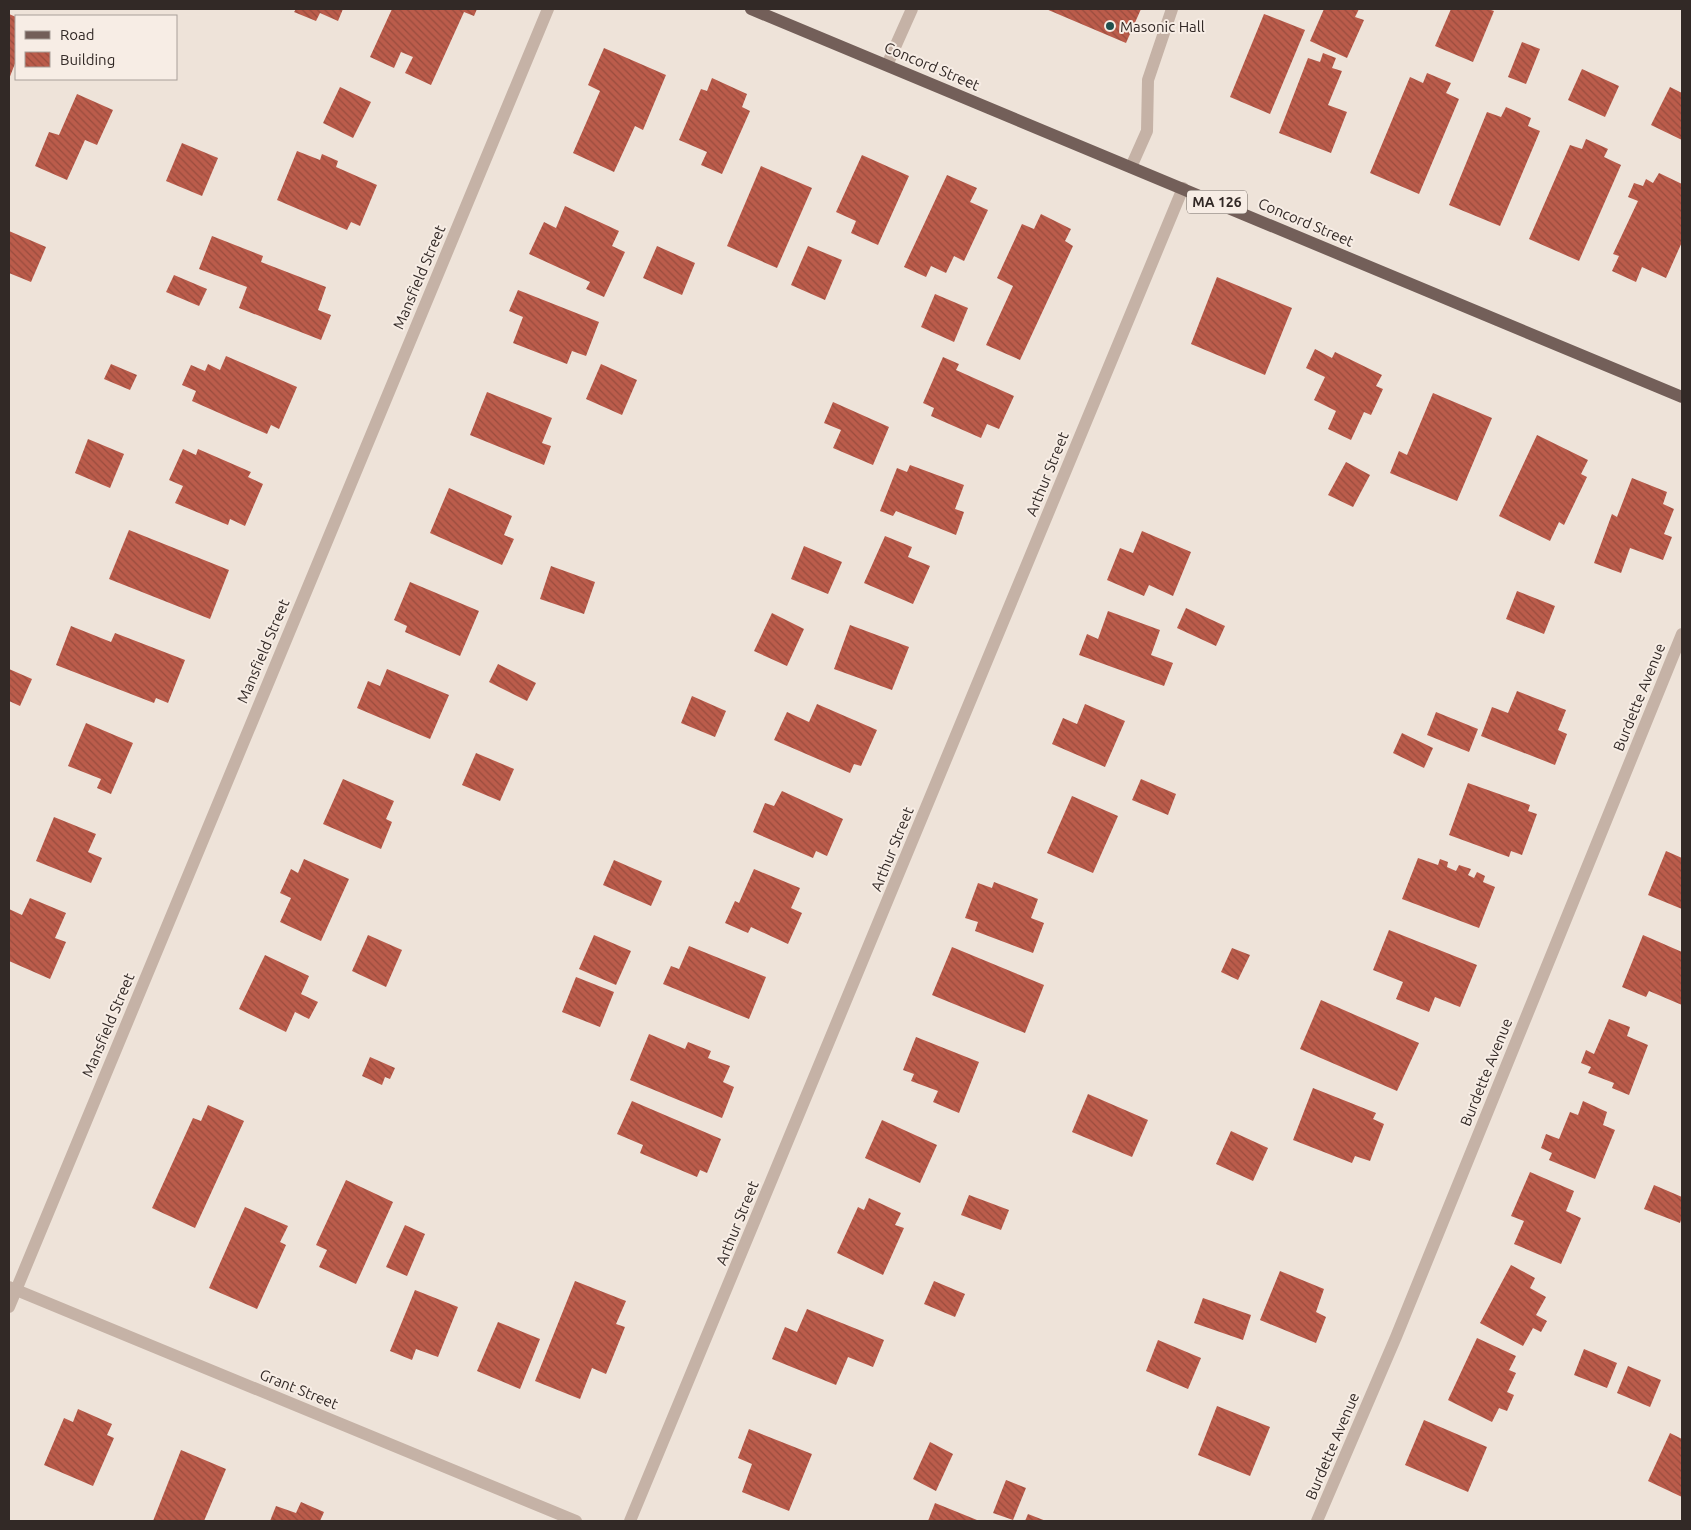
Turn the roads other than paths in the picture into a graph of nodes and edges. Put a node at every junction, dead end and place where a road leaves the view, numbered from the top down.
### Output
1 (548, 9) edge
2 (751, 9) edge
3 (912, 9) edge
4 (1172, 9) edge
5 (887, 65) junction
6 (1130, 166) junction
7 (1183, 188) junction
8 (1682, 396) edge
9 (1682, 634) edge
10 (12, 1289) edge
11 (9, 1307) edge
12 (576, 1521) edge
13 (630, 1521) edge
14 (1317, 1521) edge

1 - 10 street, Mansfield Street
2 - 5 main road, Concord Street / MA 126
3 - 5 street
4 - 6 street
5 - 6 main road, Concord Street / MA 126
6 - 7 main road, Concord Street / MA 126
7 - 8 main road, Concord Street / MA 126
7 - 13 street, Arthur Street
9 - 14 street, Burdette Avenue
10 - 11 street, Mansfield Street
10 - 12 street, Grant Street

